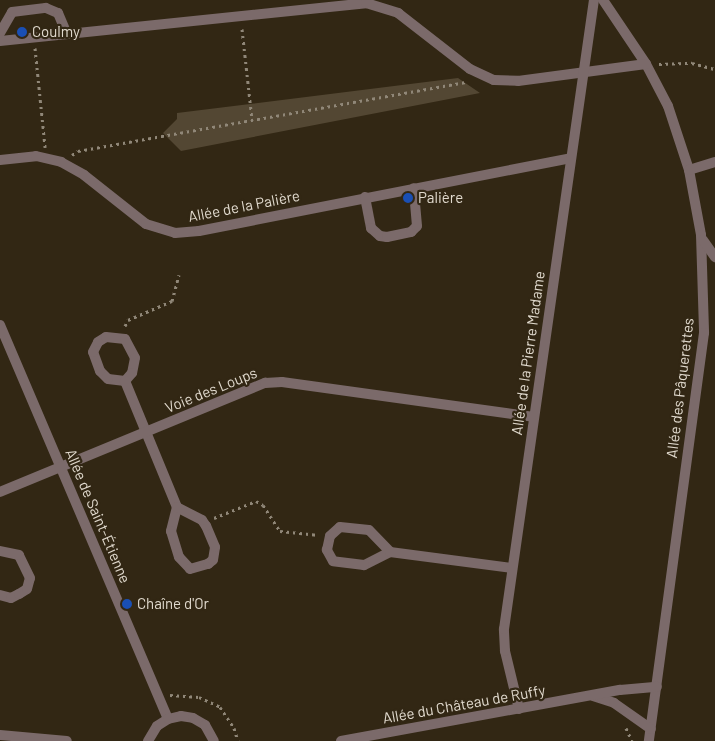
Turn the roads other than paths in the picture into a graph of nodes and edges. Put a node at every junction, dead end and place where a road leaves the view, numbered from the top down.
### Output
1 (594, 0) edge
2 (603, 0) edge
3 (0, 33) edge
4 (67, 34) junction
5 (0, 41) edge
6 (646, 64) junction
7 (583, 74) junction
8 (571, 158) junction
9 (0, 160) edge
10 (715, 162) edge
11 (689, 170) junction
12 (414, 188) junction
13 (365, 197) junction
14 (701, 235) junction
15 (715, 257) edge
16 (0, 325) edge
17 (124, 381) junction
18 (534, 417) junction
19 (145, 433) junction
20 (62, 468) junction
21 (0, 492) edge
22 (177, 507) junction
23 (0, 550) edge
24 (390, 552) junction
25 (511, 568) junction
26 (0, 594) edge
27 (657, 687) junction
28 (592, 695) junction
29 (519, 709) junction
30 (168, 719) junction
31 (651, 729) junction
32 (0, 735) edge
33 (68, 741) edge
34 (148, 741) edge
35 (214, 741) edge
36 (341, 741) edge
37 (649, 741) edge

1 - 7 street, Allée de la Pierre Madame
2 - 6 street, Allée des Pâquerettes
3 - 4 street
4 - 5 street
4 - 7 street
6 - 7 street
6 - 11 street, Allée des Pâquerettes
7 - 8 street, Allée de la Pierre Madame
8 - 12 street, Allée de la Palière
8 - 18 street, Allée de la Pierre Madame
9 - 13 street, Allée de la Palière
10 - 11 street
11 - 14 street, Allée des Pâquerettes
12 - 13 street, Allée de la Palière
12 - 13 street
14 - 15 street
14 - 27 street, Allée des Pâquerettes
16 - 20 street, Allée de Saint-Étienne
17 - 17 street
17 - 19 street
18 - 19 street, Voie des Loups
18 - 25 street, Allée de la Pierre Madame
19 - 20 street, Voie des Loups
19 - 22 street
20 - 21 street, Voie des Loups
20 - 30 street, Allée de Saint-Étienne
22 - 22 street
23 - 26 street
24 - 24 street
24 - 25 street
25 - 29 street, Allée de la Pierre Madame
27 - 28 street, Allée du Château de Ruffy
27 - 31 street, Allée des Pâquerettes
28 - 29 street, Allée du Château de Ruffy
28 - 31 street
29 - 36 street, Allée du Château de Ruffy
30 - 34 street
30 - 35 street
31 - 37 street, Allée des Pâquerettes
32 - 33 street

